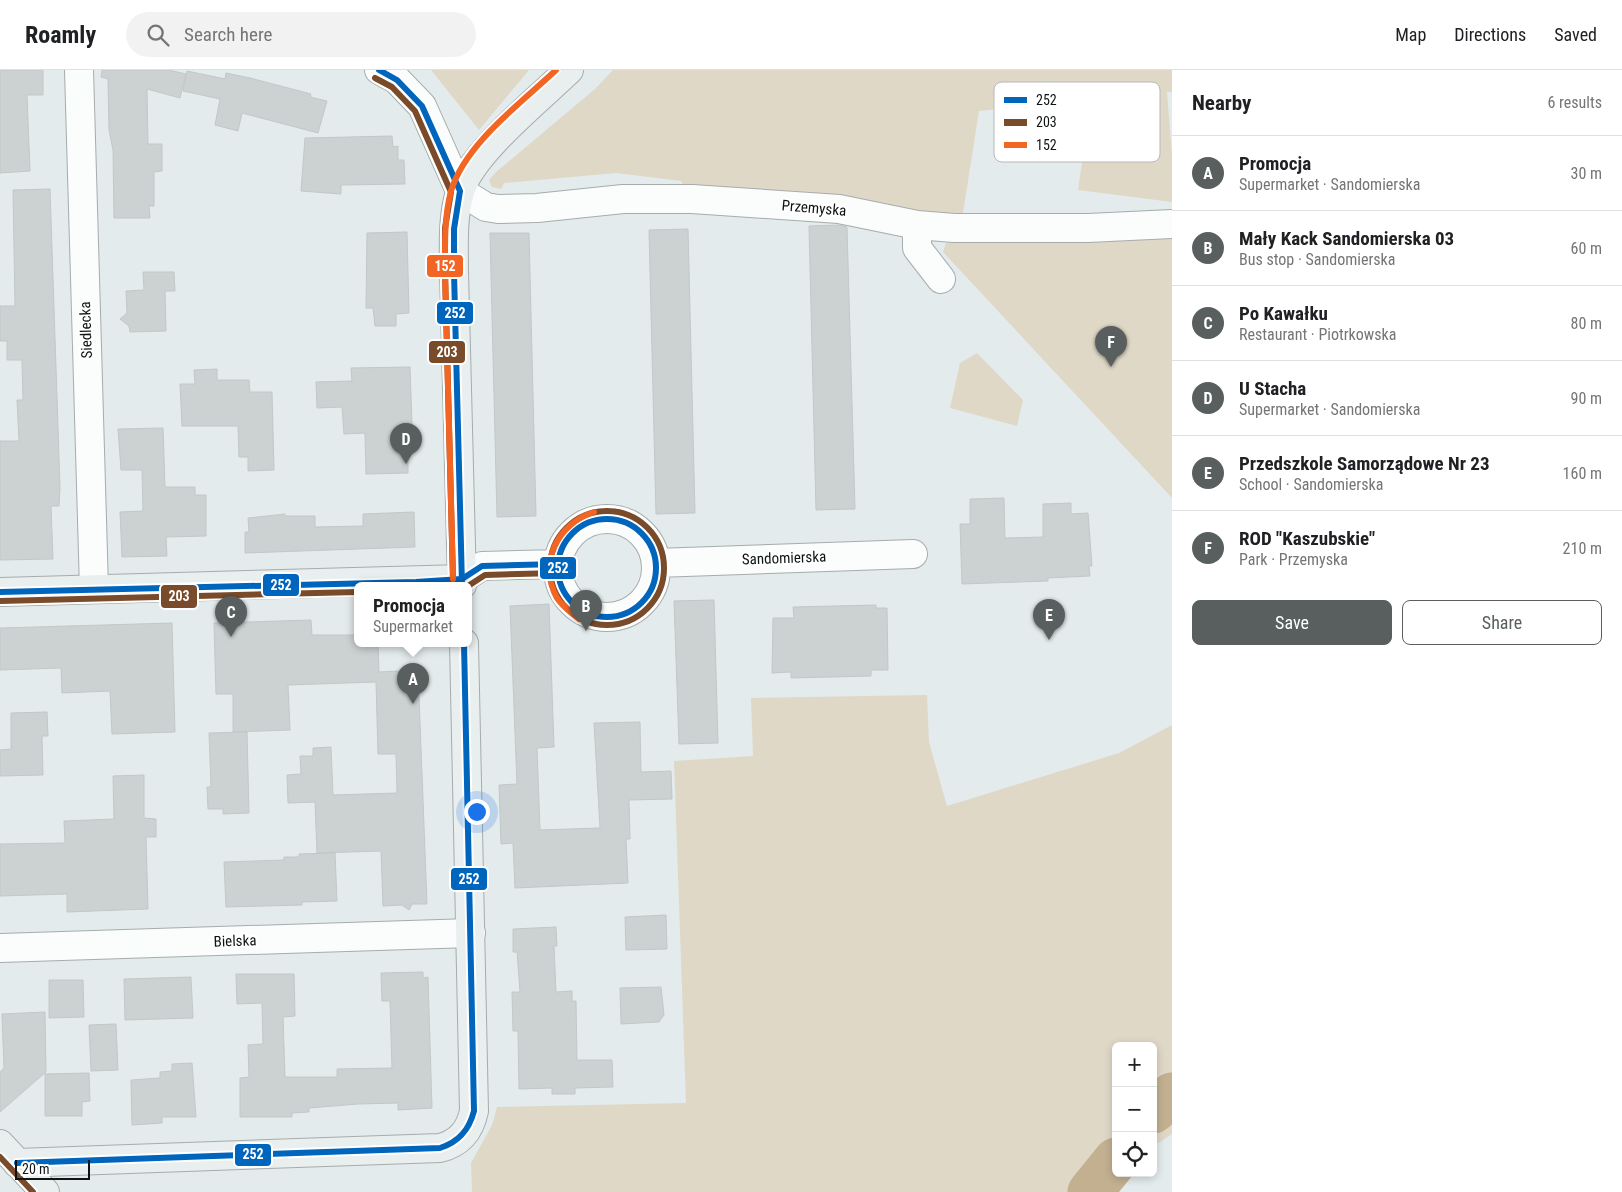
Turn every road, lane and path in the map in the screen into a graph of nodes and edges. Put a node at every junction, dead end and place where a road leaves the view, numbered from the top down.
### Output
1 (79, 70) edge
2 (379, 70) edge
3 (569, 70) edge
4 (460, 191) junction
5 (1172, 224) edge
6 (916, 225) junction
7 (941, 279) dead end
8 (913, 554) dead end
9 (558, 564) junction
10 (656, 564) junction
11 (462, 582) edge
12 (354, 584) edge
13 (94, 589) junction
14 (0, 592) edge
15 (464, 647) edge
16 (471, 933) junction
17 (0, 948) edge
18 (8, 1154) edge
19 (45, 1192) edge

1 - 13 street, Siedlecka
2 - 4 street
3 - 4 street
4 - 6 street, Przemyska
4 - 11 street
5 - 6 street, Przemyska
6 - 7 street
8 - 10 street, Sandomierska
9 - 10 street
9 - 10 street
9 - 11 street
12 - 13 street
13 - 14 street
15 - 16 street
16 - 17 street, Bielska
16 - 18 street
18 - 19 street

